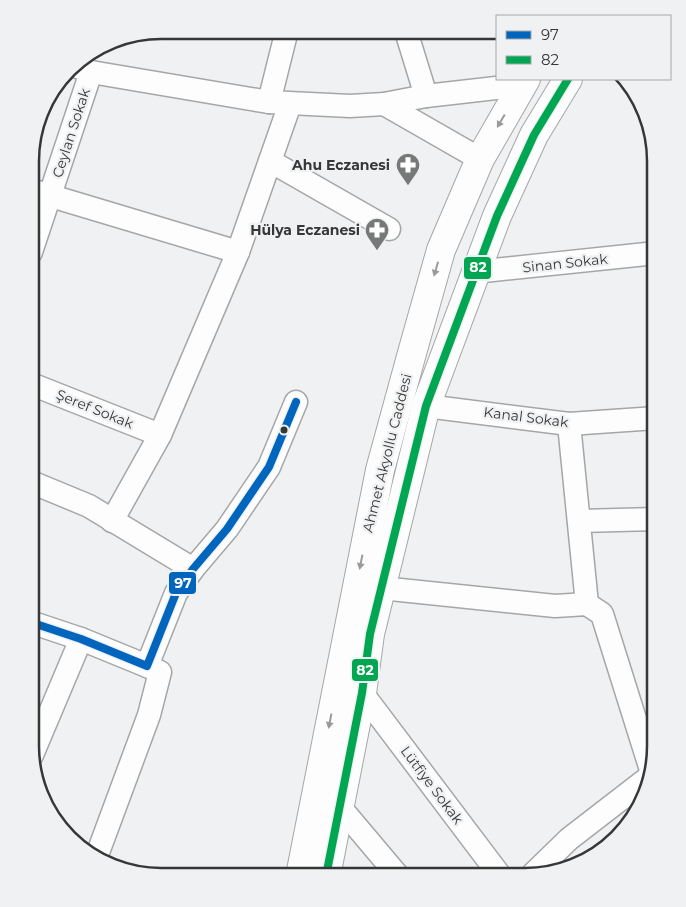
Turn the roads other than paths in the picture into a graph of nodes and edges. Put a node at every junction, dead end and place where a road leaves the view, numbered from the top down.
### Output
1 (286, 39) edge
2 (408, 39) edge
3 (82, 68) edge
4 (567, 80) edge
5 (524, 82) edge
6 (426, 96) junction
7 (280, 103) junction
8 (384, 104) junction
9 (480, 159) junction
10 (270, 161) junction
11 (41, 192) edge
12 (389, 229) dead end
13 (238, 252) junction
14 (647, 254) edge
15 (474, 272) junction
16 (39, 387) edge
17 (296, 402) dead end
18 (426, 406) junction
19 (647, 419) edge
20 (569, 424) junction
21 (160, 435) junction
22 (39, 486) edge
23 (647, 519) edge
24 (112, 521) junction
25 (579, 521) junction
26 (193, 569) junction
27 (381, 588) junction
28 (587, 604) junction
29 (39, 625) edge
30 (82, 638) junction
31 (147, 666) junction
32 (362, 692) junction
33 (39, 739) edge
34 (647, 757) edge
35 (642, 783) edge
36 (340, 807) junction
37 (99, 851) edge
38 (540, 867) edge
39 (302, 868) edge
40 (328, 868) edge
41 (391, 868) edge
42 (494, 868) edge

1 - 7 street
2 - 6 street
3 - 7 street
3 - 11 street, Ceylan Sokak
4 - 15 main road, Ahmet Akyollu Caddesi
5 - 6 street
5 -> 9 main road, Ahmet Akyollu Caddesi
6 - 8 street
7 - 8 street
7 - 10 street
8 - 9 street
9 -> 39 main road, Ahmet Akyollu Caddesi
10 - 12 street
10 - 13 street
11 - 13 street
13 - 21 street
14 - 15 street, Sinan Sokak
15 - 18 main road, Ahmet Akyollu Caddesi
16 - 21 street, Şeref Sokak
17 - 26 street
18 - 20 street, Kanal Sokak
18 - 27 main road, Ahmet Akyollu Caddesi
19 - 20 street, Kanal Sokak
20 - 25 street
21 - 24 street
22 - 24 street
23 - 25 street
24 - 26 street
25 - 28 street
26 - 31 street
27 - 28 street
27 - 32 main road, Ahmet Akyollu Caddesi
28 - 34 street
29 - 30 street
30 - 31 street
30 - 33 street
31 - 37 street
32 - 36 main road, Ahmet Akyollu Caddesi
32 - 42 street, Lütfiye Sokak
35 - 38 street
36 - 40 main road, Ahmet Akyollu Caddesi
36 - 41 street

